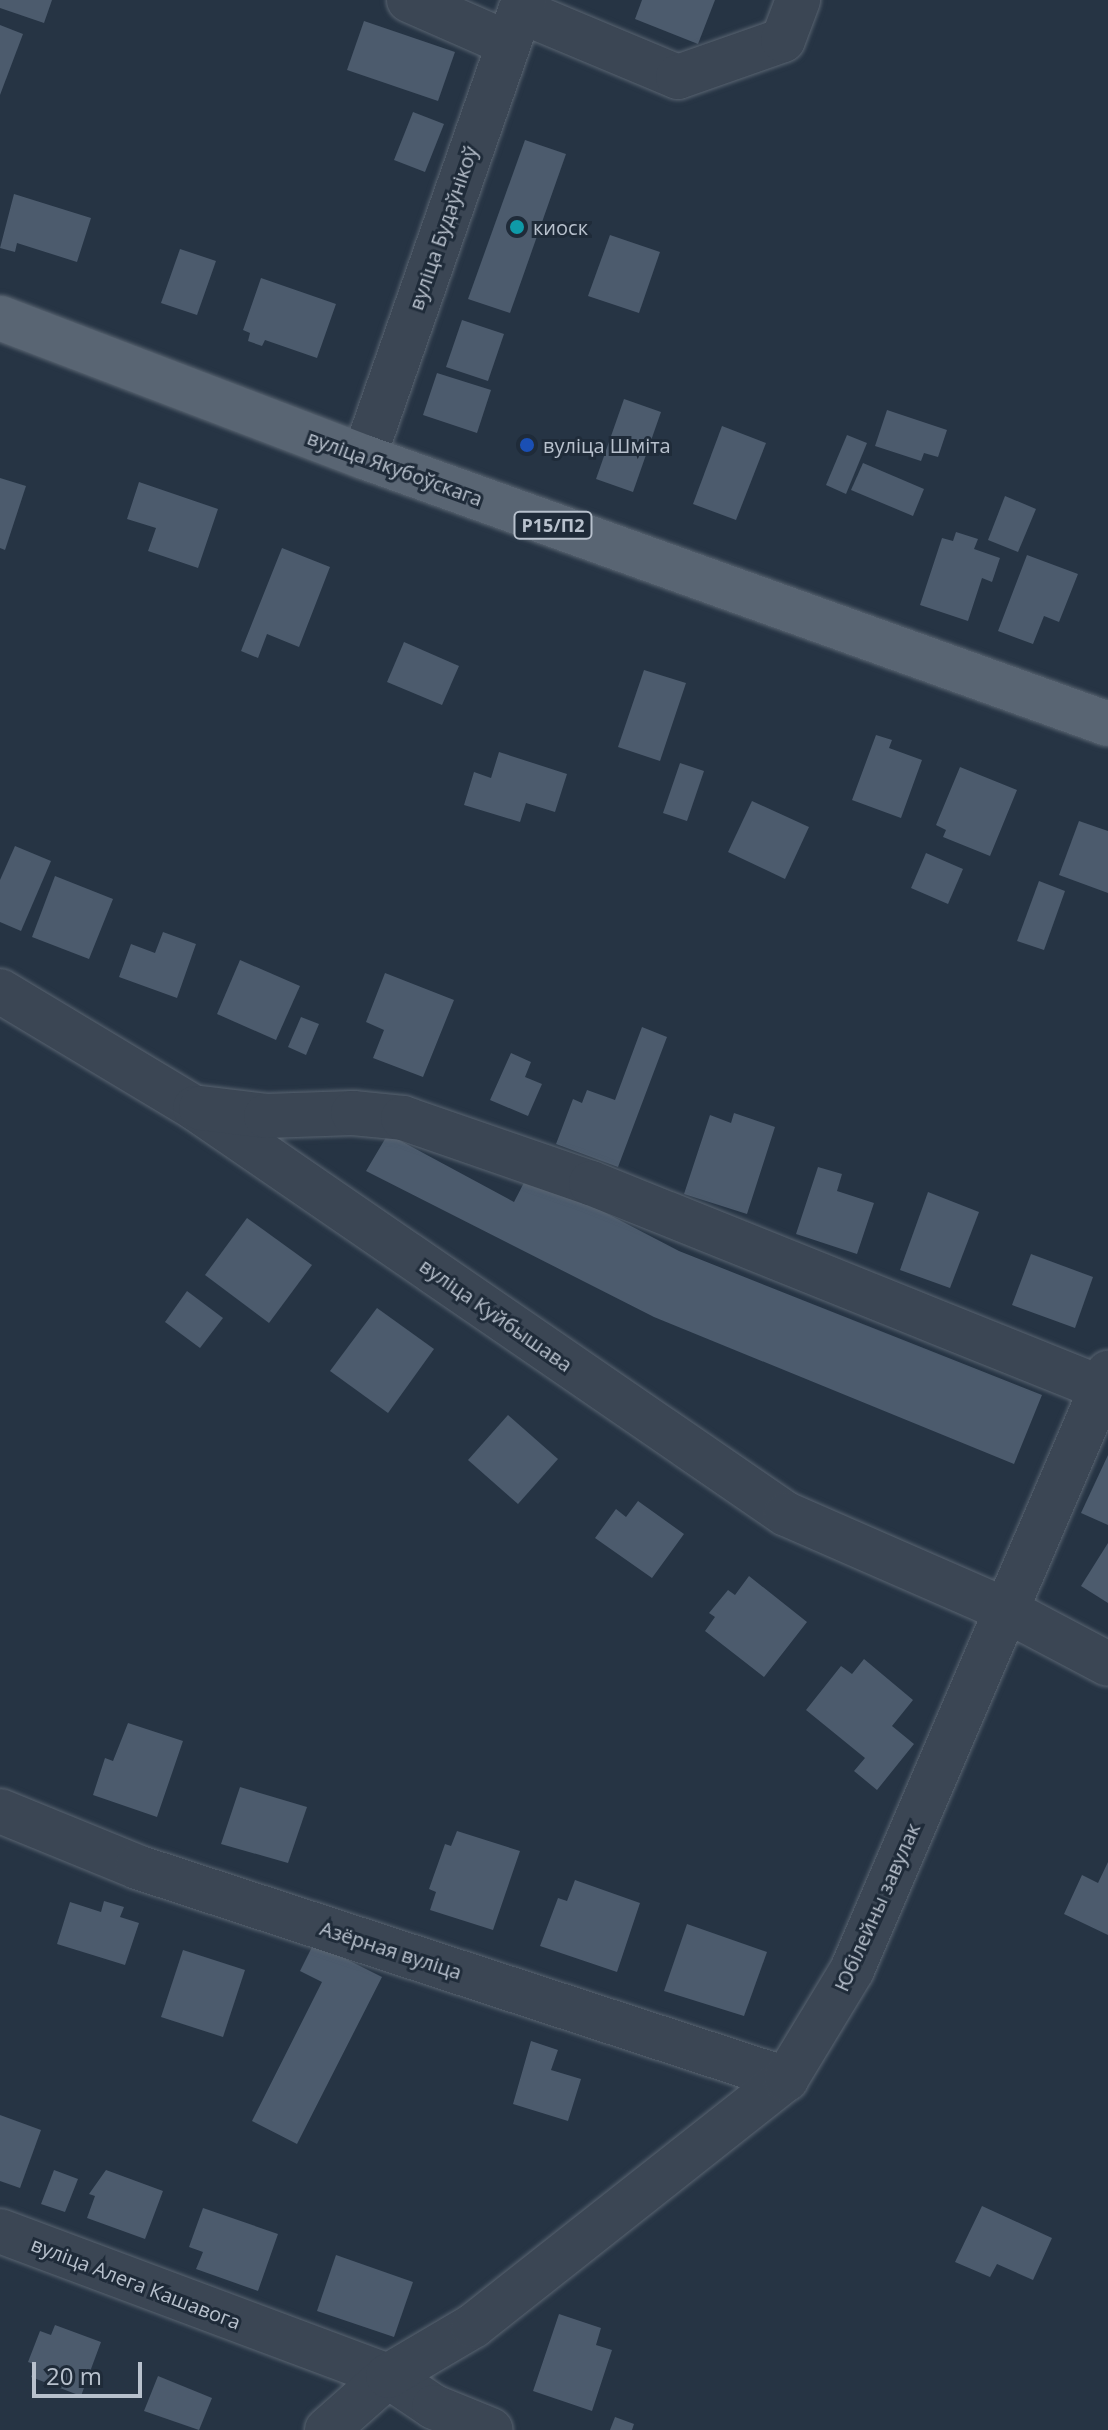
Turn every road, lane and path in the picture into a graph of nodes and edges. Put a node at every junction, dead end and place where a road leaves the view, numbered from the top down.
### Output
1 (409, 0) edge
2 (798, 0) edge
3 (517, 18) edge
4 (0, 318) edge
5 (364, 457) junction
6 (1108, 724) edge
7 (0, 991) edge
8 (195, 1108) junction
9 (1105, 1381) edge
10 (1006, 1610) junction
11 (1108, 1664) edge
12 (0, 1811) edge
13 (786, 2079) junction
14 (0, 2231) edge
15 (388, 2376) junction
16 (327, 2430) edge
17 (491, 2430) edge

1 - 3 street
2 - 3 street
3 - 5 street, вуліца Будаўнікоў
4 - 5 main road, вуліца Якубоўскага / Р15/П2
5 - 6 main road, вуліца Якубоўскага / Р15/П2
7 - 8 street, вуліца Куйбышава
8 - 9 street
8 - 10 street, вуліца Куйбышава
9 - 10 street, Юбілейны завулак
10 - 11 street, вуліца Куйбышава
10 - 13 street, Юбілейны завулак
12 - 13 street, Азёрная вуліца
13 - 15 street, Юбілейны завулак
14 - 15 street, вуліца Алега Кашавога
15 - 16 street, Юбілейны завулак
15 - 17 street, вуліца Алега Кашавога

